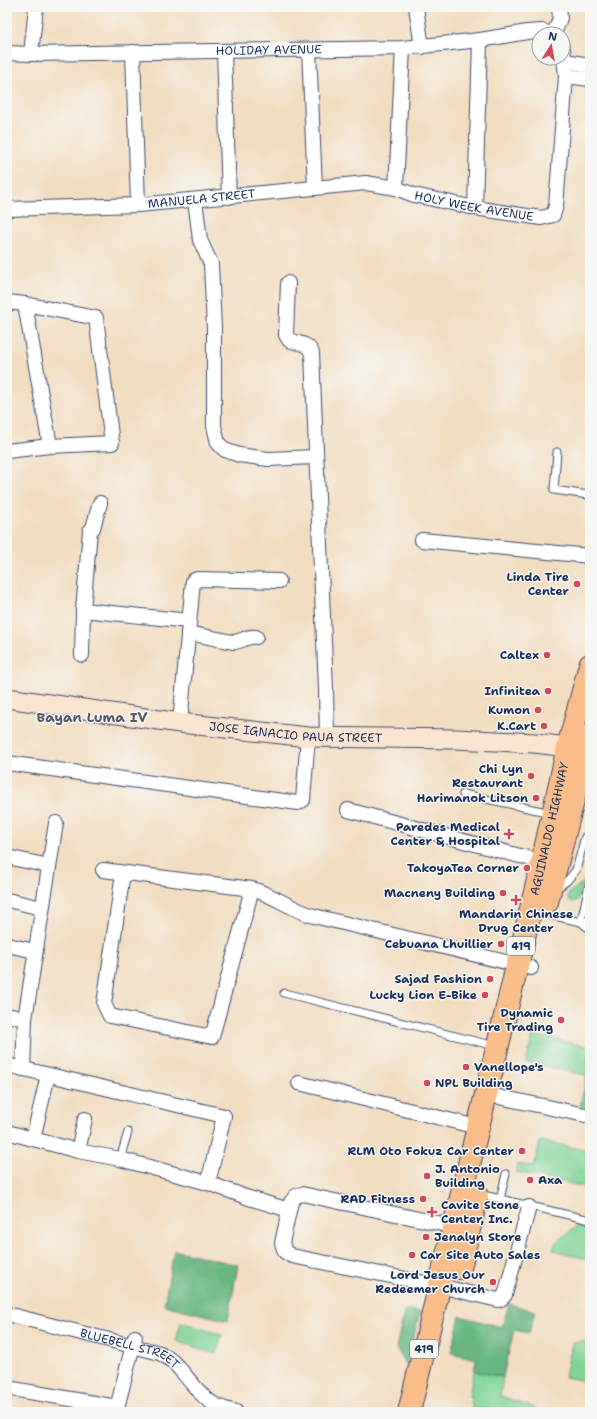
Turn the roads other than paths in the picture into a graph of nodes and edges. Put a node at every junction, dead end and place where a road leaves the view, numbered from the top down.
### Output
1 (36, 7) edge
2 (416, 7) edge
3 (559, 7) edge
4 (556, 26) edge
5 (531, 32) edge
6 (480, 40) junction
7 (422, 47) junction
8 (403, 48) junction
9 (310, 50) junction
10 (224, 51) junction
11 (133, 52) junction
12 (7, 53) edge
13 (31, 54) junction
14 (571, 58) edge
15 (590, 65) edge
16 (565, 66) edge
17 (566, 76) junction
18 (590, 79) edge
19 (315, 188) junction
20 (396, 188) junction
21 (229, 197) junction
22 (194, 200) junction
23 (138, 205) junction
24 (475, 208) junction
25 (7, 209) edge
26 (288, 283) dead end
27 (7, 302) edge
28 (26, 304) junction
29 (50, 446) junction
30 (7, 451) edge
31 (557, 452) dead end
32 (316, 457) junction
33 (588, 494) dead end
34 (100, 503) dead end
35 (422, 540) dead end
36 (590, 556) edge
37 (279, 581) dead end
38 (83, 610) junction
39 (188, 627) junction
40 (256, 637) dead end
41 (82, 655) dead end
42 (590, 665) edge
43 (7, 698) edge
44 (180, 723) junction
45 (308, 737) junction
46 (326, 738) junction
47 (582, 739) edge
48 (7, 763) edge
49 (463, 794) dead end
50 (348, 810) dead end
51 (554, 813) junction
52 (56, 823) dead end
53 (585, 836) dead end
54 (7, 857) edge
55 (549, 864) junction
56 (49, 866) junction
57 (103, 870) dead end
58 (123, 873) junction
59 (590, 880) edge
60 (252, 889) junction
61 (7, 900) edge
62 (541, 906) junction
63 (42, 908) junction
64 (590, 921) edge
65 (581, 922) junction
66 (590, 928) edge
67 (7, 945) edge
68 (35, 951) junction
69 (524, 966) junction
70 (284, 993) dead end
71 (7, 1015) edge
72 (25, 1019) junction
73 (497, 1046) junction
74 (7, 1065) edge
75 (23, 1069) junction
76 (48, 1075) junction
77 (299, 1083) dead end
78 (492, 1096) junction
79 (590, 1116) edge
80 (85, 1119) dead end
81 (477, 1127) junction
82 (7, 1132) edge
83 (128, 1132) dead end
84 (33, 1139) junction
85 (78, 1151) junction
86 (120, 1159) junction
87 (506, 1174) dead end
88 (208, 1183) junction
89 (477, 1194) junction
90 (500, 1199) junction
91 (529, 1206) junction
92 (289, 1210) junction
93 (590, 1220) edge
94 (462, 1228) junction
95 (447, 1288) junction
96 (7, 1314) edge
97 (134, 1342) junction
98 (7, 1388) edge
99 (116, 1410) edge
100 (236, 1412) edge
101 (409, 1412) edge
102 (425, 1412) edge

1 - 13 street
2 - 7 street
3 - 4 street, HOLIDAY AVENUE
5 - 6 street, HOLIDAY AVENUE
6 - 7 street, HOLIDAY AVENUE
6 - 24 street
7 - 8 street, HOLIDAY AVENUE
8 - 9 street, HOLIDAY AVENUE
8 - 20 street
9 - 10 street, HOLIDAY AVENUE
9 - 19 street
10 - 11 street, HOLIDAY AVENUE
10 - 21 street
11 - 13 street, HOLIDAY AVENUE
11 - 23 street
12 - 13 street, HOLIDAY AVENUE
14 - 15 street
16 - 17 street
17 - 18 street
17 - 24 street, HOLY WEEK AVENUE
19 - 20 street, MANUELA STREET
19 - 21 street, MANUELA STREET
20 - 24 street, HOLY WEEK AVENUE
21 - 22 street, MANUELA STREET
22 - 23 street, MANUELA STREET
22 - 32 street
23 - 25 street, MANUELA STREET
26 - 32 street
27 - 28 street
28 - 29 street
28 - 29 street
29 - 30 street
31 - 33 lane
32 - 46 street
34 - 38 street
35 - 36 street
37 - 39 street
38 - 39 street
38 - 41 street
39 - 40 street
39 - 44 street
42 - 47 highway, AGUINALDO HIGHWAY / 419
43 - 44 street, JOSE IGNACIO PAUA STREET
44 - 45 street, JOSE IGNACIO PAUA STREET
45 - 46 street, JOSE IGNACIO PAUA STREET
45 - 48 street
46 - 47 street, JOSE IGNACIO PAUA STREET
47 - 51 highway, AGUINALDO HIGHWAY / 419
47 - 55 highway, AGUINALDO HIGHWAY / 419
49 - 51 lane
50 - 55 street
51 - 55 highway, AGUINALDO HIGHWAY / 419
52 - 56 street
53 - 62 lane
54 - 56 street
55 - 62 highway, AGUINALDO HIGHWAY / 419
56 - 63 street
57 - 58 street
58 - 60 street
58 - 60 street
59 - 65 lane
60 - 69 street
61 - 63 street
62 - 65 lane
62 - 69 highway, AGUINALDO HIGHWAY / 419
63 - 68 street
64 - 65 lane
65 - 66 lane
67 - 68 street
68 - 72 street
69 - 73 highway, AGUINALDO HIGHWAY / 419
69 - 78 highway, AGUINALDO HIGHWAY / 419
70 - 73 lane
71 - 72 street
72 - 75 street
73 - 78 highway, AGUINALDO HIGHWAY / 419
74 - 75 street
75 - 76 street
76 - 84 street
76 - 88 street
77 - 81 street
78 - 79 street
78 - 81 highway, AGUINALDO HIGHWAY / 419
78 - 89 highway, AGUINALDO HIGHWAY / 419
80 - 85 street
81 - 94 highway, AGUINALDO HIGHWAY / 419
82 - 84 street
83 - 86 lane
84 - 85 street
85 - 86 street
86 - 88 street
87 - 90 lane
88 - 92 street
89 - 90 lane
89 - 94 highway, AGUINALDO HIGHWAY / 419
90 - 91 lane
91 - 93 lane
91 - 95 street
92 - 94 street
92 - 95 street
94 - 95 highway, AGUINALDO HIGHWAY / 419
95 - 101 highway, AGUINALDO HIGHWAY / 419
95 - 102 highway, AGUINALDO HIGHWAY / 419
96 - 97 street, BLUEBELL STREET
97 - 99 street
97 - 100 street, BLUEBELL STREET
98 - 99 street

